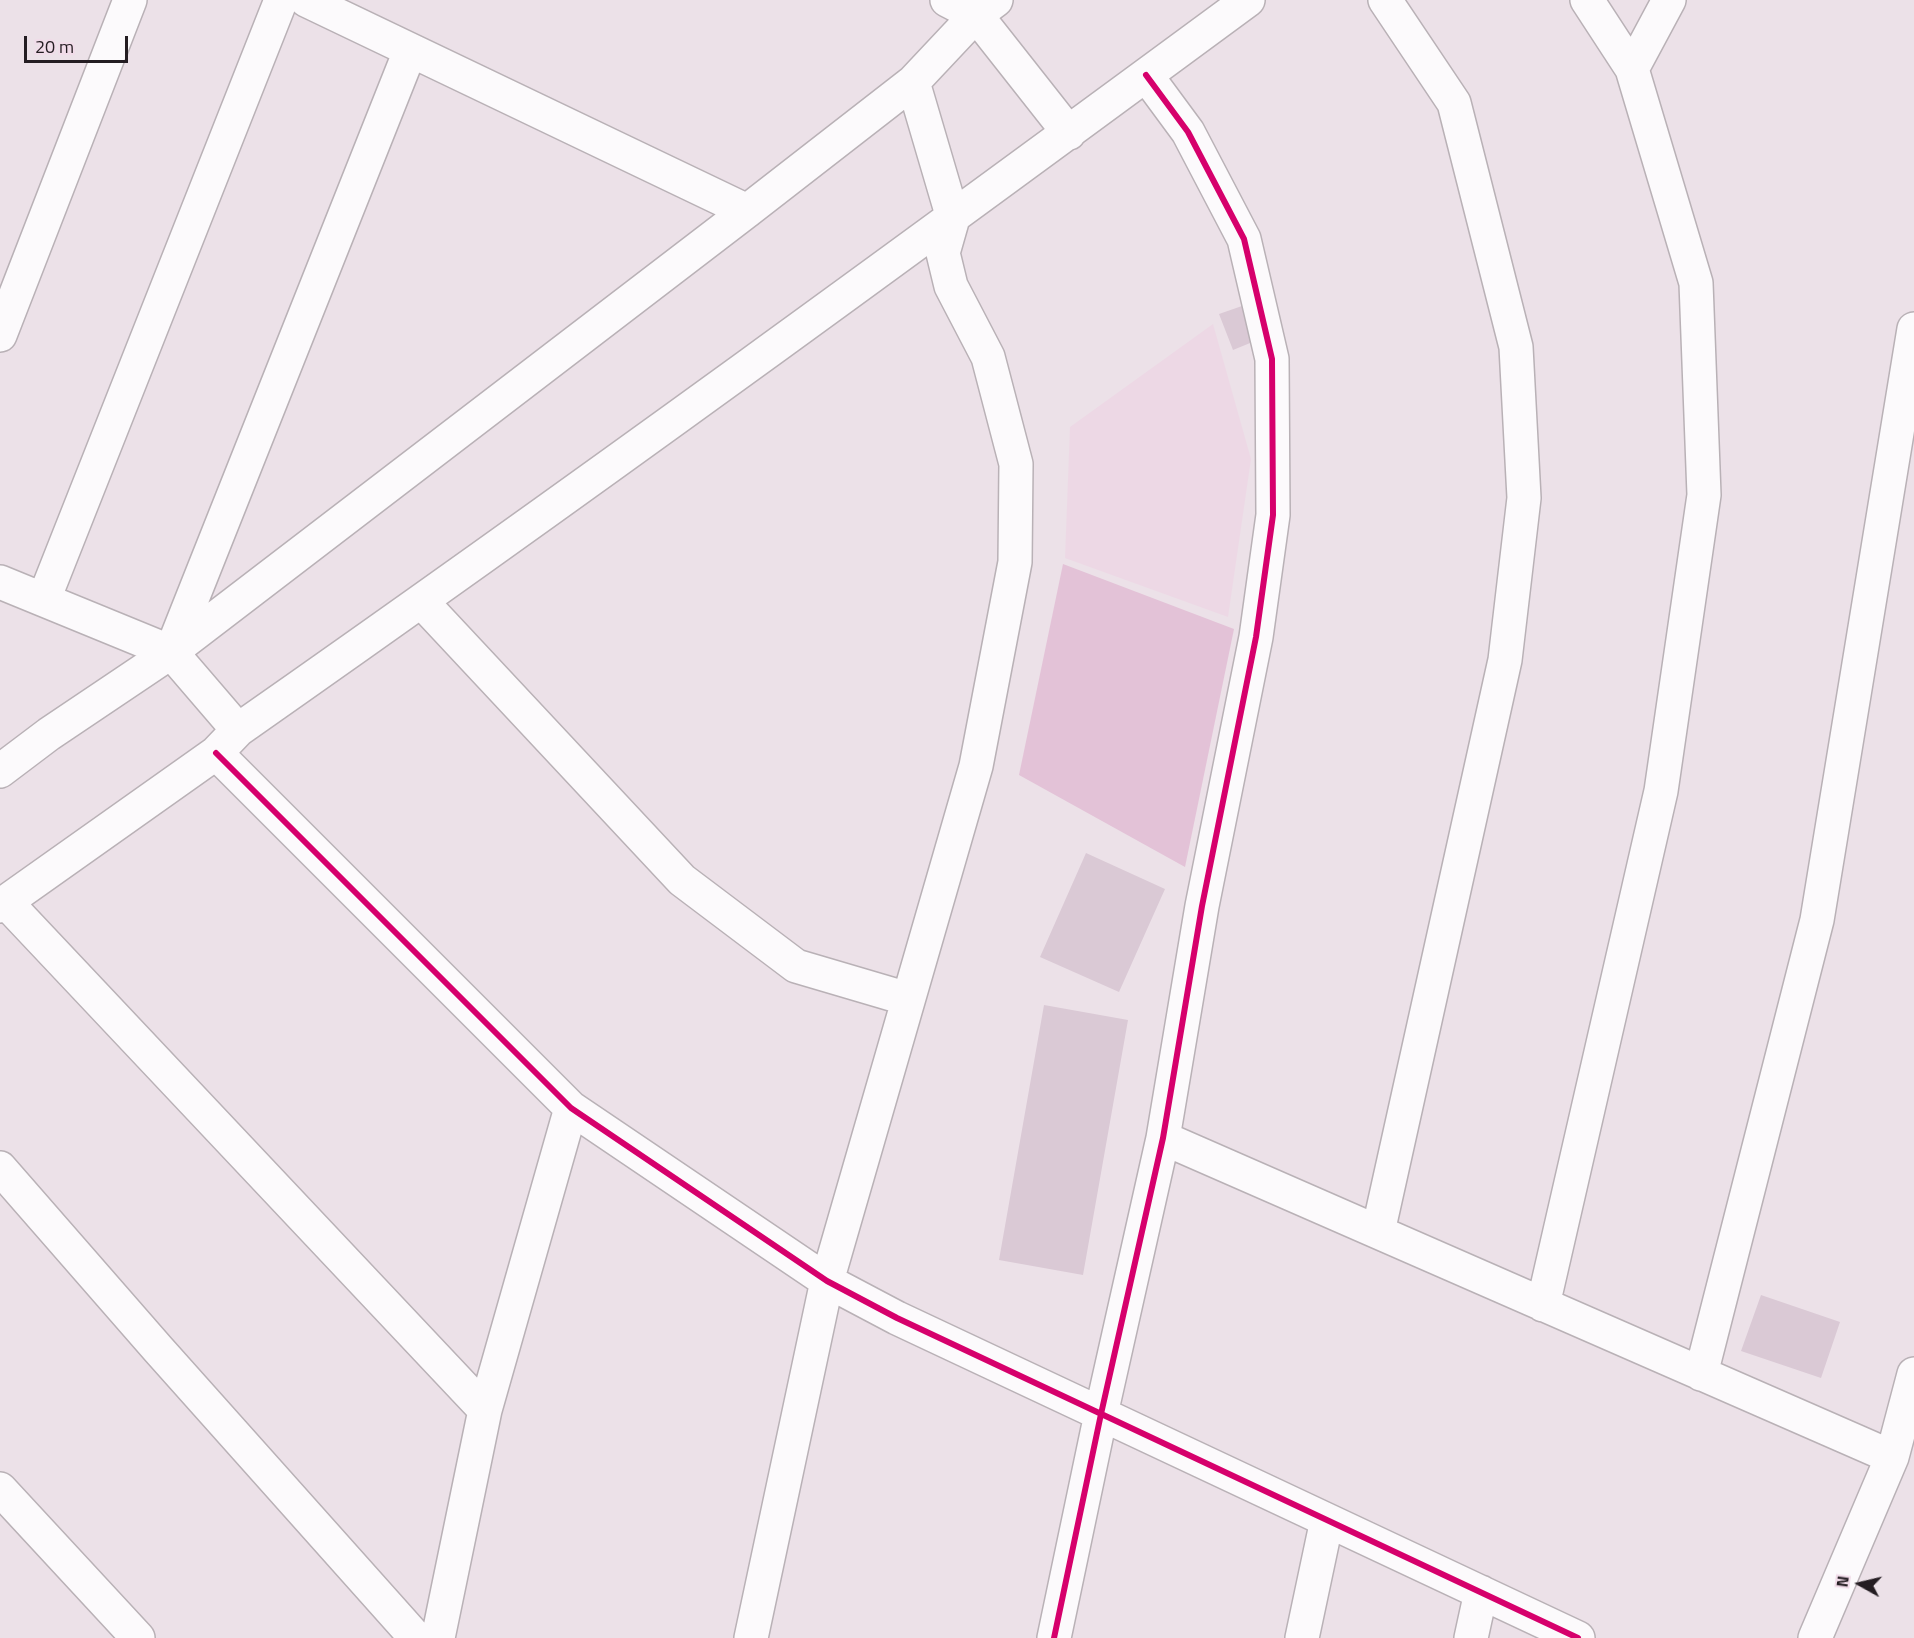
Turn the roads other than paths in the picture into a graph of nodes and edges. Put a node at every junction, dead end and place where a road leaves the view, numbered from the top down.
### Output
1 (130, 0) edge
2 (281, 0) edge
3 (306, 0) edge
4 (946, 0) edge
5 (1248, 0) edge
6 (1386, 0) edge
7 (1587, 0) edge
8 (1669, 0) edge
9 (986, 7) edge
10 (410, 51) junction
11 (1632, 69) junction
12 (1146, 75) junction
13 (913, 82) junction
14 (1069, 133) junction
15 (747, 211) junction
16 (953, 218) junction
17 (1914, 329) edge
18 (0, 335) edge
19 (0, 582) edge
20 (44, 599) junction
21 (422, 602) junction
22 (171, 651) junction
23 (227, 742) junction
24 (0, 771) edge
25 (3, 904) edge
26 (908, 999) junction
27 (571, 1108) junction
28 (1163, 1138) junction
29 (0, 1168) edge
30 (1378, 1232) junction
31 (827, 1281) junction
32 (1543, 1305) junction
33 (1701, 1374) junction
34 (1914, 1374) edge
35 (485, 1410) junction
36 (1101, 1414) junction
37 (1892, 1457) junction
38 (0, 1489) edge
39 (1327, 1520) junction
40 (1481, 1592) junction
41 (138, 1638) edge
42 (416, 1638) edge
43 (438, 1638) edge
44 (750, 1638) edge
45 (1054, 1638) edge
46 (1302, 1638) edge
47 (1471, 1638) edge
48 (1578, 1638) edge
49 (1815, 1638) edge

1 - 18 street
2 - 20 street
3 - 10 street
4 - 9 street
5 - 12 street
6 - 30 street
7 - 11 street
8 - 11 street
9 - 13 street
9 - 14 street
10 - 15 street
10 - 22 street
11 - 32 street
12 - 14 street
12 - 28 street
13 - 15 street
13 - 16 street
14 - 16 street
15 - 22 street
16 - 21 street
16 - 26 street
17 - 33 street
19 - 20 street
20 - 22 street
21 - 23 street
21 - 26 street
22 - 23 street
22 - 24 street
23 - 25 street
23 - 27 street
25 - 35 street
26 - 31 street
27 - 31 street
27 - 35 street
28 - 30 street
28 - 36 street
29 - 42 street
30 - 32 street
31 - 36 street
31 - 44 street
32 - 33 street
33 - 37 street
34 - 37 street
35 - 43 street
36 - 39 street
36 - 45 street
37 - 49 street
38 - 41 street
39 - 40 street
39 - 46 street
40 - 47 street
40 - 48 street

